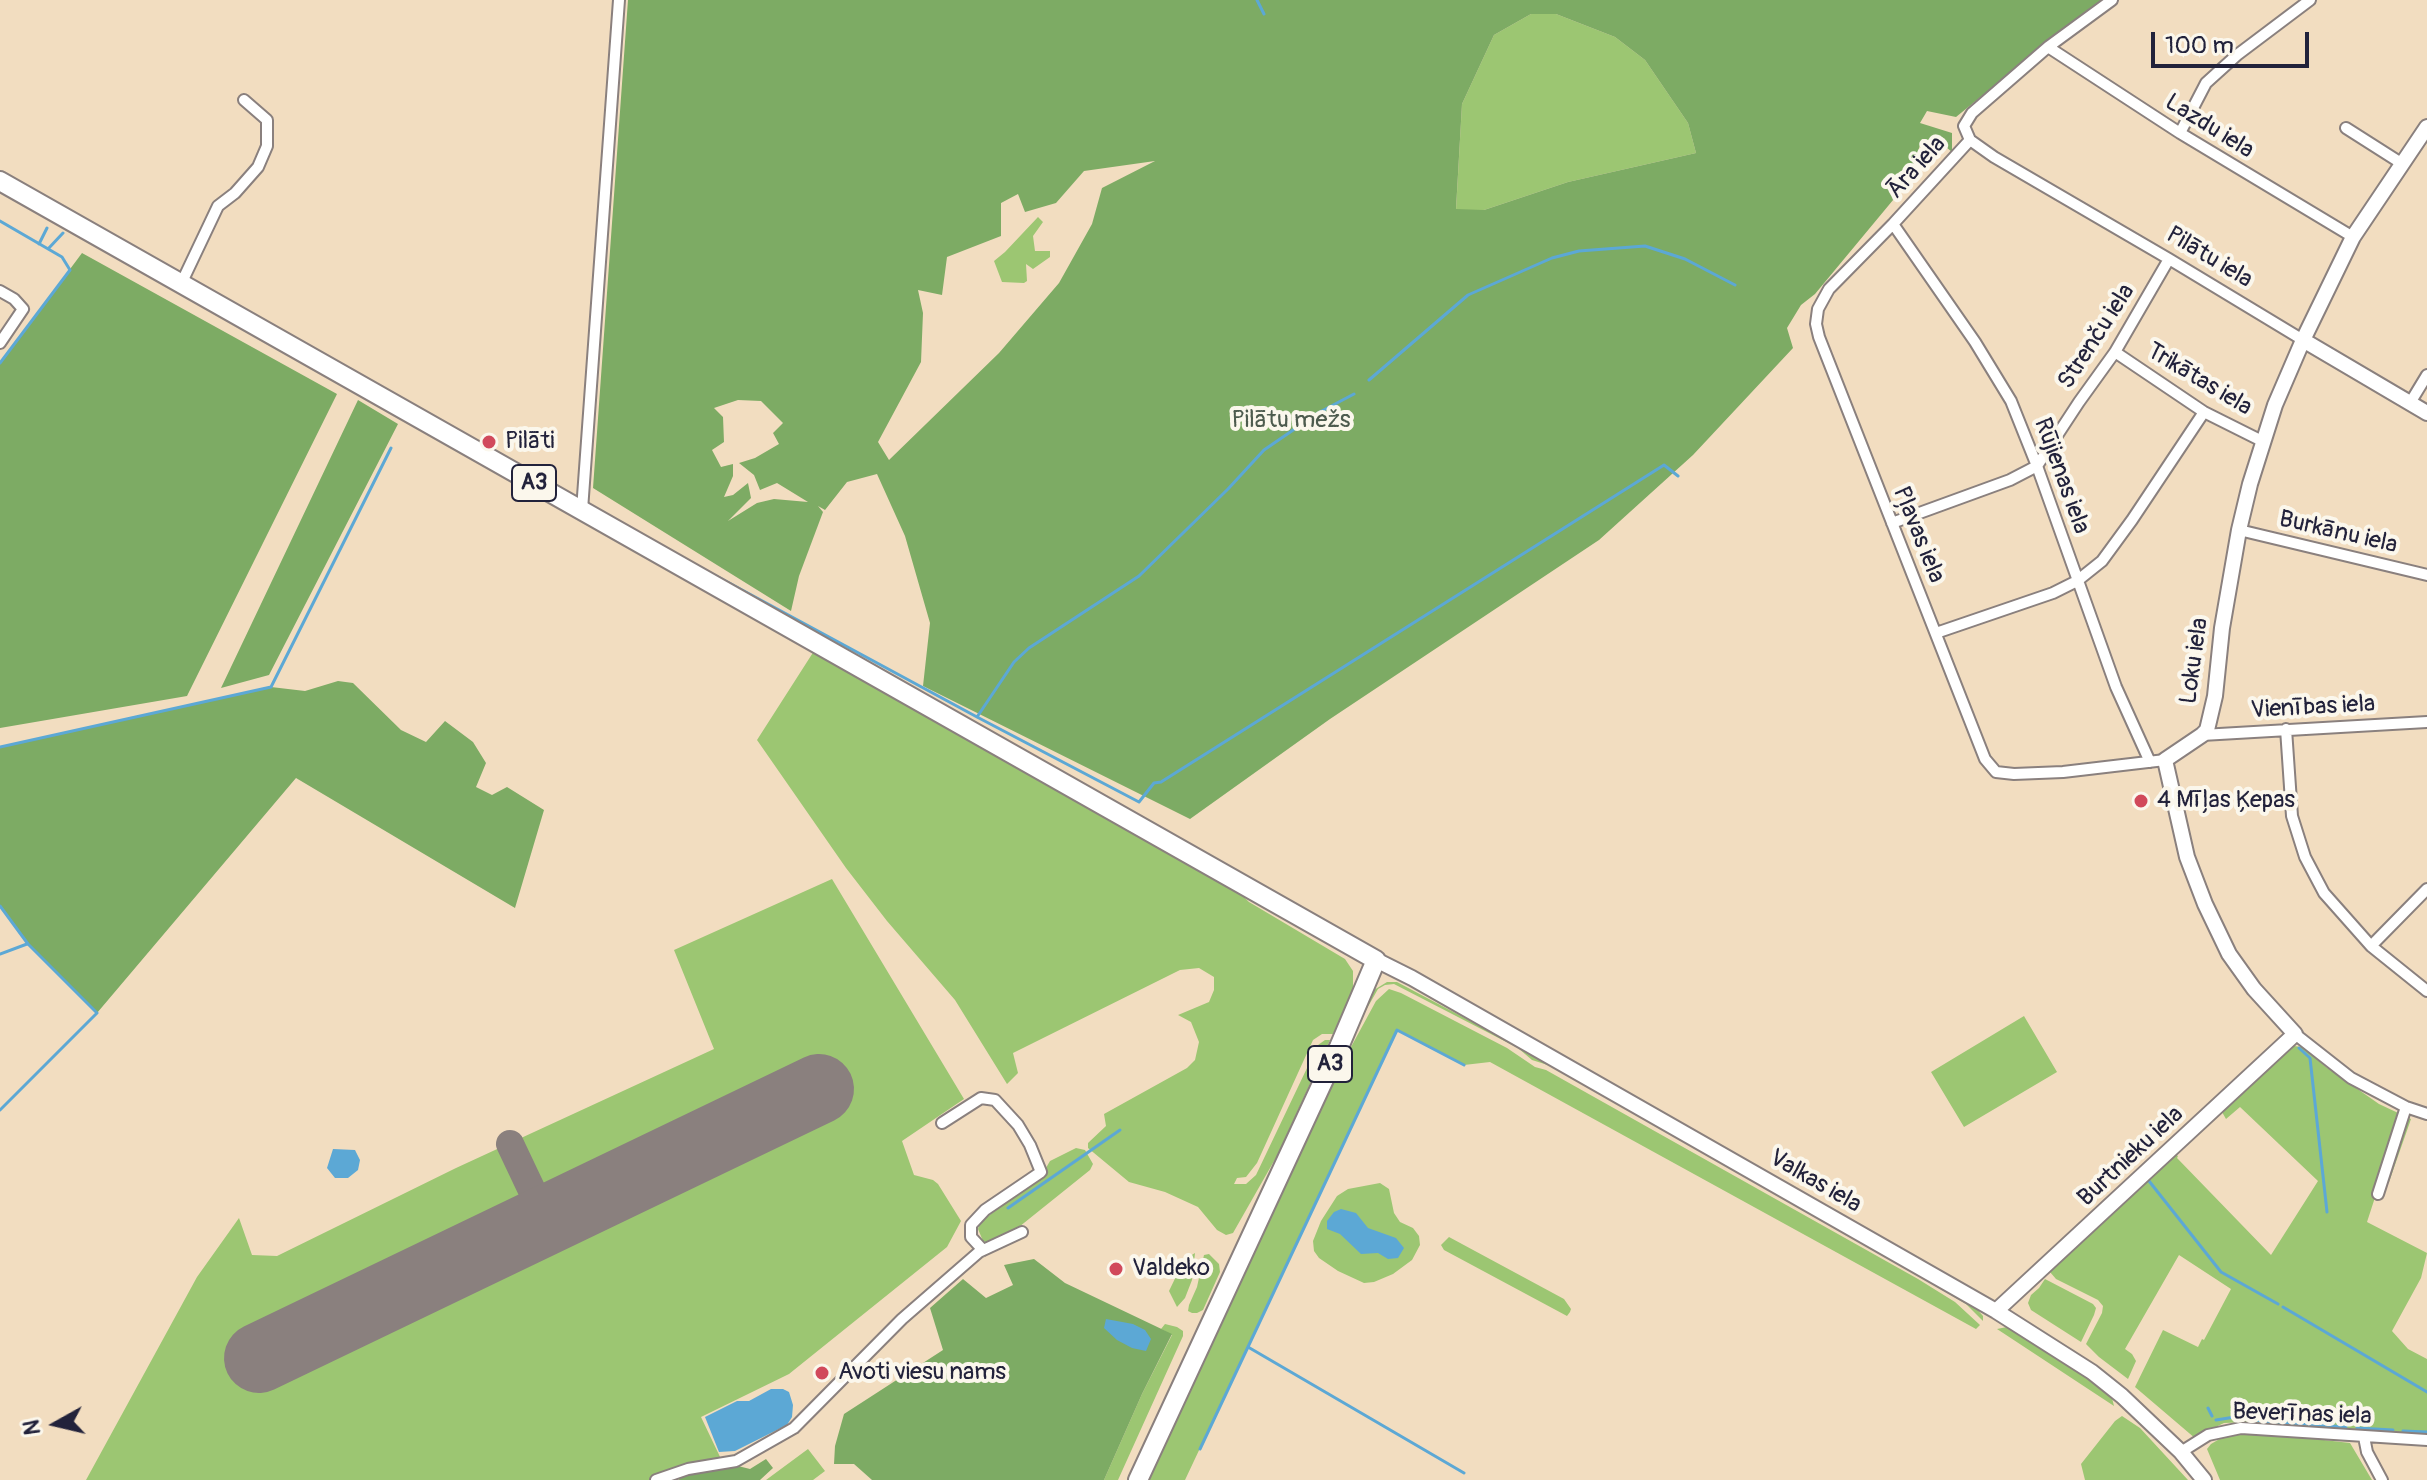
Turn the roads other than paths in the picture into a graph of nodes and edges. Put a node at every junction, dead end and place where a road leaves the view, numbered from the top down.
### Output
1 (619, 0) edge
2 (2112, 0) edge
3 (2310, 0) edge
4 (2048, 47) junction
5 (244, 100) dead end
6 (2427, 127) edge
7 (2346, 128) dead end
8 (2180, 133) junction
9 (1970, 140) junction
10 (2401, 163) junction
11 (0, 181) edge
12 (1893, 224) junction
13 (2353, 237) junction
14 (2169, 259) junction
15 (181, 284) junction
16 (0, 291) edge
17 (1818, 309) joint
18 (2303, 340) junction
19 (0, 343) edge
20 (2115, 352) junction
21 (2427, 375) edge
22 (2410, 403) junction
23 (2204, 412) junction
24 (2427, 413) edge
25 (2262, 441) junction
26 (2037, 466) junction
27 (582, 510) junction
28 (1892, 523) junction
29 (2239, 530) junction
30 (2427, 575) edge
31 (2077, 581) junction
32 (1936, 633) junction
33 (2427, 722) edge
34 (2286, 729) junction
35 (2202, 735) junction
36 (2158, 761) junction
37 (2427, 889) edge
38 (2371, 946) junction
39 (1376, 960) junction
40 (2427, 991) edge
41 (2295, 1034) junction
42 (2406, 1107) junction
43 (2427, 1114) edge
44 (942, 1123) dead end
45 (2378, 1194) dead end
46 (1022, 1232) dead end
47 (983, 1250) junction
48 (1996, 1311) junction
49 (2364, 1437) junction
50 (2427, 1440) edge
51 (2181, 1452) junction
52 (656, 1480) edge
53 (1138, 1480) edge
54 (2204, 1480) edge
55 (2382, 1480) edge

1 - 27 street
2 - 4 street, Āra iela
3 - 8 street
4 - 8 street, Lazdu iela
4 - 9 street, Āra iela
5 - 15 street
6 - 10 street, Loku iela
7 - 10 street
8 - 13 street, Lazdu iela
9 - 12 street, Āra iela
9 - 14 street, Pilātu iela
10 - 13 street, Loku iela
11 - 15 highway, A3
12 - 17 street, Āra iela
12 - 26 street, Rūjienas iela
13 - 18 street, Loku iela
14 - 18 street, Pilātu iela
14 - 20 street, Strenču iela
15 - 27 highway, A3
16 - 19 street
17 - 28 street, Pļavas iela
18 - 22 street, Pilātu iela
18 - 25 street, Loku iela
20 - 23 street, Trikātas iela
20 - 26 street, Strenču iela
21 - 22 street
22 - 24 street, Pilātu iela
23 - 25 street, Trikātas iela
23 - 31 street
25 - 29 street, Loku iela
26 - 28 street
26 - 31 street, Rūjienas iela
27 - 39 highway, A3
28 - 32 street, Pļavas iela
29 - 30 street, Burkānu iela
29 - 35 street, Loku iela
31 - 32 street
31 - 36 street, Rūjienas iela
32 - 36 street, Pļavas iela
33 - 34 street, Vienības iela
34 - 35 street, Vienības iela
34 - 38 street
35 - 36 street, Loku iela
36 - 41 street
37 - 38 street
38 - 40 street
39 - 48 street, Valkas iela
39 - 53 highway, A3
41 - 42 street
41 - 48 street, Burtnieku iela
42 - 43 street
42 - 45 street
44 - 47 street
46 - 47 street
47 - 52 street
48 - 51 street, Valkas iela
49 - 50 street, Beverīnas iela
49 - 51 street, Beverīnas iela
49 - 55 street
51 - 54 street, Valkas iela

